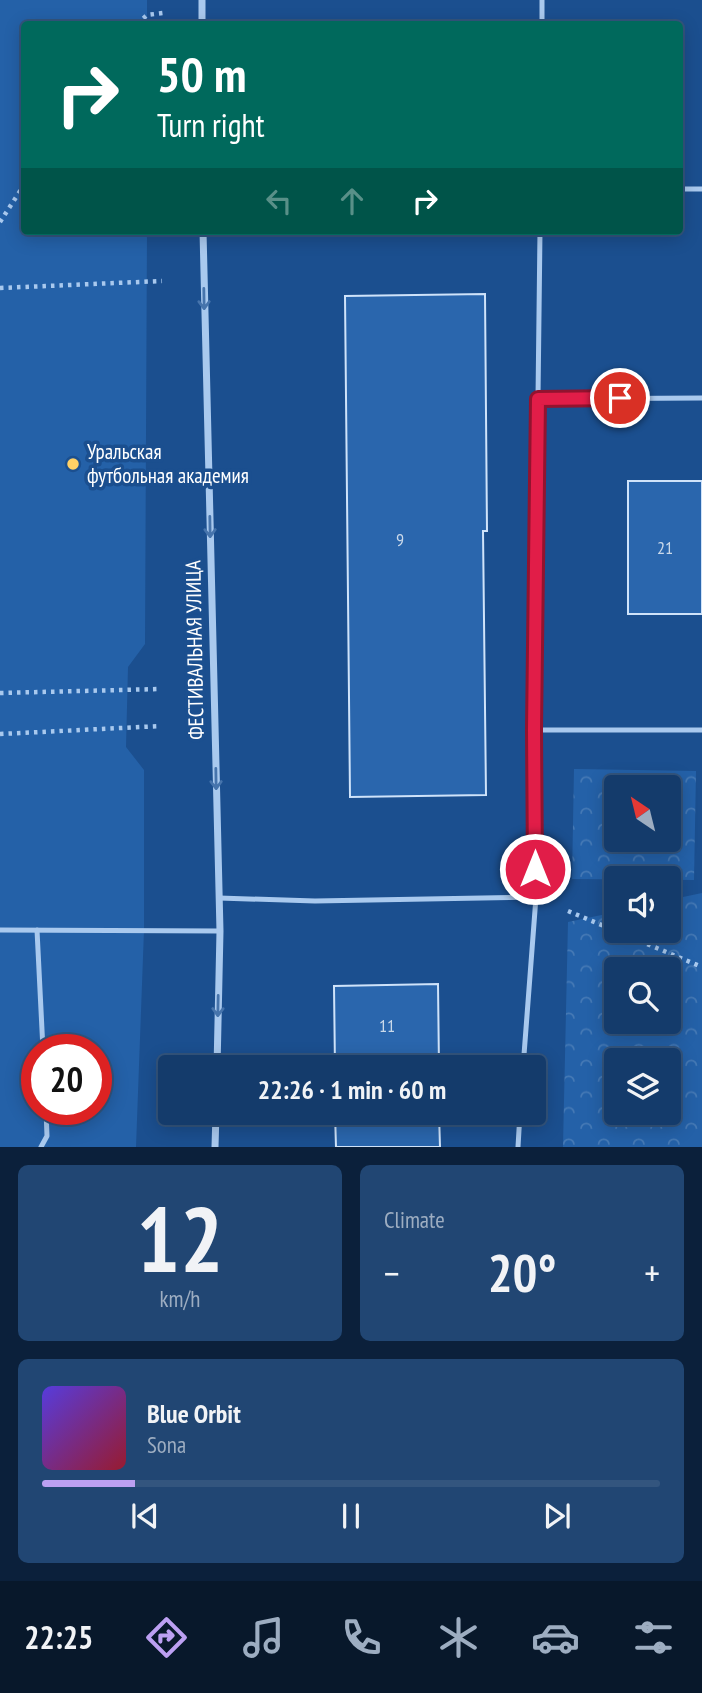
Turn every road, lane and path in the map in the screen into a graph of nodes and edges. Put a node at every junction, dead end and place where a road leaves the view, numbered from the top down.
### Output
1 (202, 0) edge
2 (542, 0) edge
3 (163, 13) dead end
4 (140, 21) edge
5 (202, 21) edge
6 (542, 21) edge
7 (683, 189) edge
8 (702, 189) edge
9 (21, 190) edge
10 (0, 222) edge
11 (203, 235) edge
12 (540, 235) edge
13 (162, 282) dead end
14 (0, 288) edge
15 (702, 398) edge
16 (538, 399) junction
17 (160, 689) dead end
18 (0, 693) edge
19 (160, 726) dead end
20 (534, 730) junction
21 (702, 730) edge
22 (0, 734) edge
23 (536, 897) junction
24 (219, 898) junction
25 (604, 926) edge
26 (0, 930) edge
27 (37, 930) junction
28 (220, 931) junction
29 (645, 943) edge
30 (702, 967) edge
31 (42, 1034) edge
32 (217, 1055) edge
33 (524, 1055) edge
34 (47, 1125) edge
35 (216, 1125) edge
36 (519, 1125) edge
37 (41, 1147) edge
38 (215, 1147) edge
39 (518, 1147) edge

1 - 5 street
2 - 6 lane
3 - 4 path
7 - 8 lane
9 - 10 path
11 -> 24 street, ФЕСТИВАЛЬНАЯ УЛИЦА
12 - 16 lane
13 - 14 path
15 - 16 lane
16 - 20 lane
17 - 18 path
19 - 22 path
20 - 21 lane
20 - 23 lane
23 - 24 lane
23 - 25 path
23 - 33 lane
24 - 28 street, ФЕСТИВАЛЬНАЯ УЛИЦА
26 - 27 lane
27 - 28 lane
27 - 31 lane
28 -> 32 street, ФЕСТИВАЛЬНАЯ УЛИЦА
29 - 30 path
34 - 37 lane
35 - 38 street
36 - 39 lane

